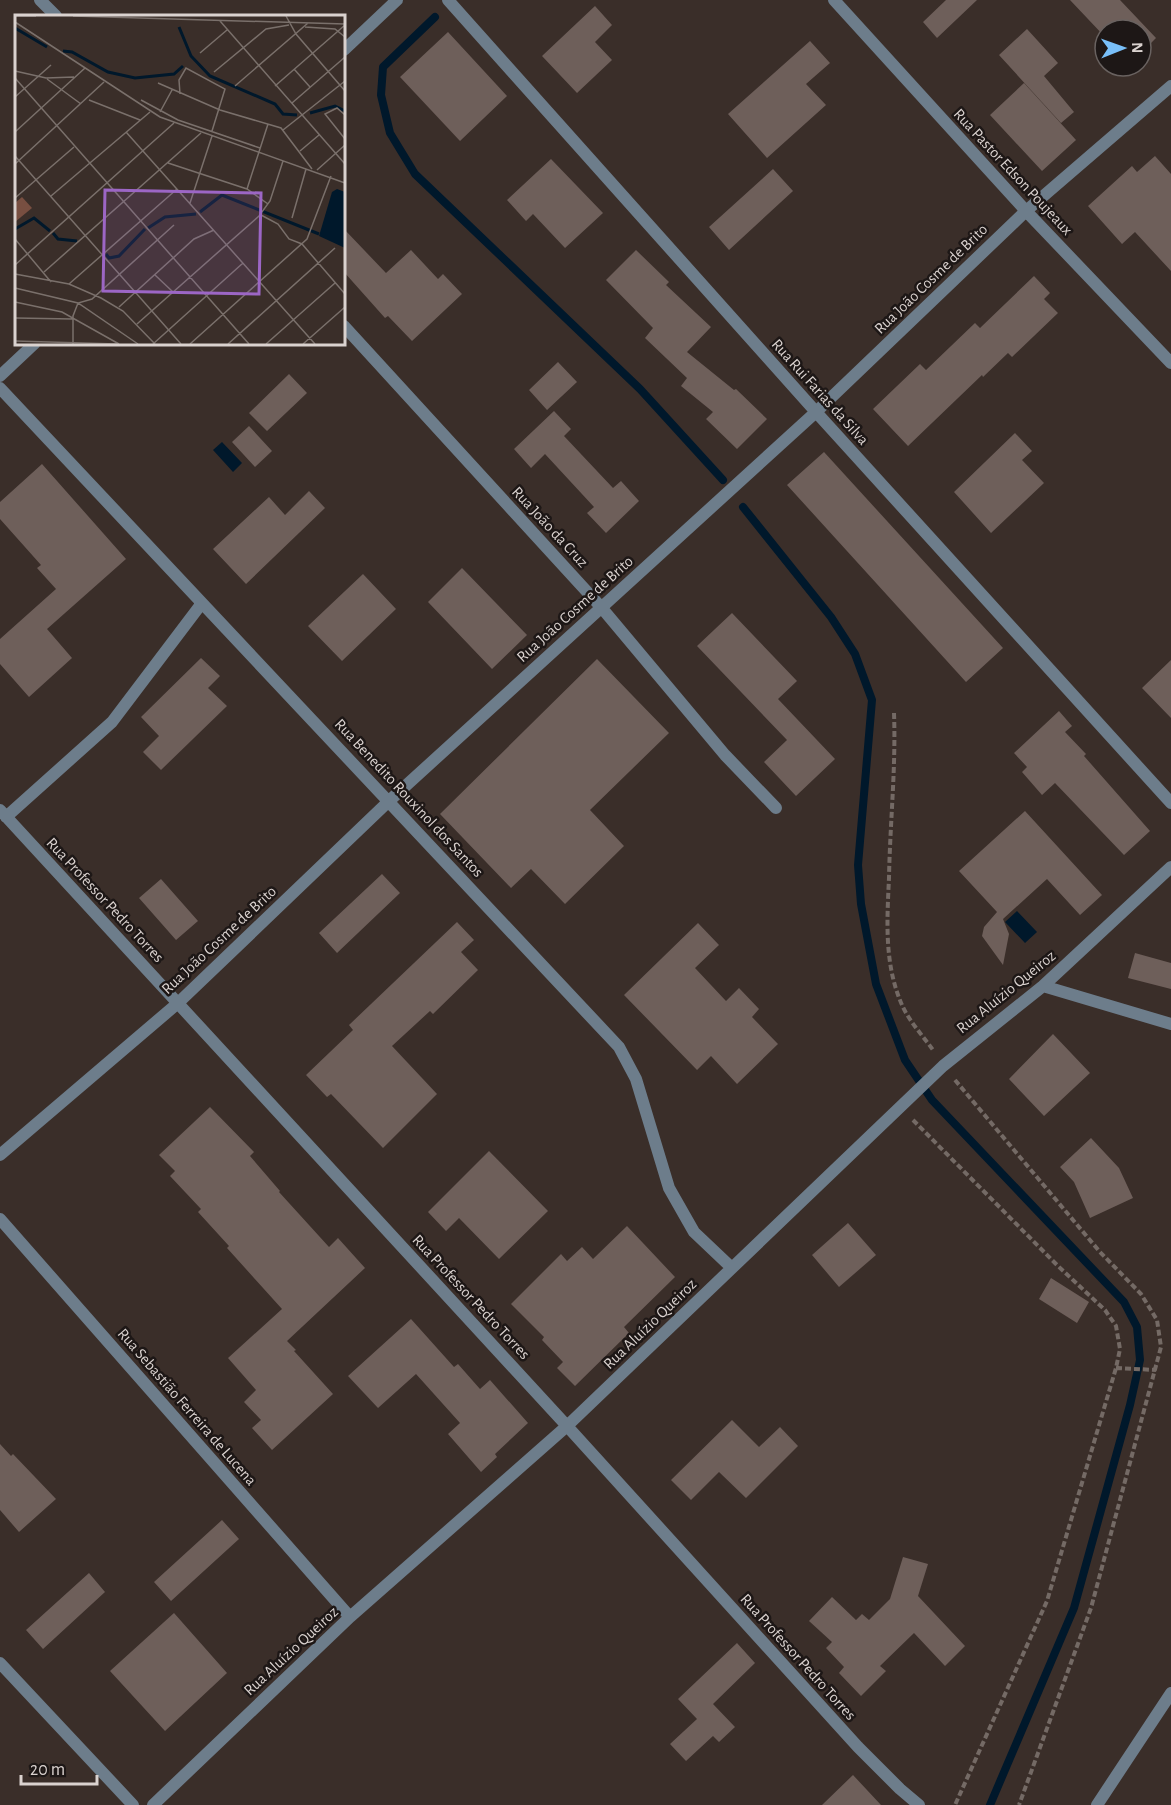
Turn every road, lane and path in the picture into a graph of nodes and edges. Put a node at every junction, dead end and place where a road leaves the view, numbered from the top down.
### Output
1 (40, 0) edge
2 (397, 0) edge
3 (448, 0) edge
4 (834, 0) edge
5 (55, 15) edge
6 (345, 49) edge
7 (1171, 86) edge
8 (1026, 211) junction
9 (345, 327) edge
10 (33, 345) edge
11 (1171, 363) edge
12 (0, 376) edge
13 (0, 388) edge
14 (816, 412) junction
15 (202, 603) junction
16 (601, 607) junction
17 (894, 713) dead end
18 (389, 801) junction
19 (1171, 803) edge
20 (776, 808) dead end
21 (3, 813) edge
22 (1171, 867) edge
23 (1043, 986) junction
24 (178, 1003) junction
25 (1171, 1024) edge
26 (943, 1066) junction
27 (900, 1107) junction
28 (0, 1155) edge
29 (0, 1219) edge
30 (732, 1269) junction
31 (1116, 1368) junction
32 (1156, 1370) junction
33 (567, 1426) junction
34 (350, 1617) junction
35 (0, 1663) edge
36 (1171, 1693) edge
37 (915, 1804) edge
38 (132, 1805) edge
39 (153, 1805) edge
40 (955, 1805) edge
41 (1019, 1805) edge
42 (1097, 1805) edge

1 - 5 street
2 - 6 street
3 - 14 street, Rua Rui Farias da Silva
4 - 8 street, Rua Pastor Edson Poujeaux
7 - 8 street, Rua João Cosme de Brito
8 - 11 street, Rua Pastor Edson Poujeaux
8 - 14 street, Rua João Cosme de Brito
9 - 16 street, Rua João da Cruz
10 - 12 street
13 - 15 street, Rua Benedito Rouxinol dos Santos
14 - 16 street, Rua João Cosme de Brito
14 - 19 street, Rua Rui Farias da Silva
15 - 18 street, Rua Benedito Rouxinol dos Santos
15 - 21 street
16 - 18 street, Rua João Cosme de Brito
16 - 20 street, Rua João da Cruz
17 - 26 path
18 - 24 street, Rua João Cosme de Brito
18 - 30 street, Rua Benedito Rouxinol dos Santos
21 - 24 street, Rua Professor Pedro Torres
22 - 23 street, Rua Aluízio Queiroz
23 - 25 street
23 - 26 street, Rua Aluízio Queiroz
24 - 28 street, Rua João Cosme de Brito
24 - 33 street, Rua Professor Pedro Torres
26 - 27 street, Rua Aluízio Queiroz
26 - 32 path
27 - 30 street, Rua Aluízio Queiroz
27 - 31 path
29 - 34 street, Rua Sebastião Ferreira de Lucena
30 - 33 street, Rua Aluízio Queiroz
31 - 32 path
31 - 40 path
32 - 41 path
33 - 34 street, Rua Aluízio Queiroz
33 - 37 street, Rua Professor Pedro Torres
34 - 39 street, Rua Aluízio Queiroz
35 - 38 street
36 - 42 street

